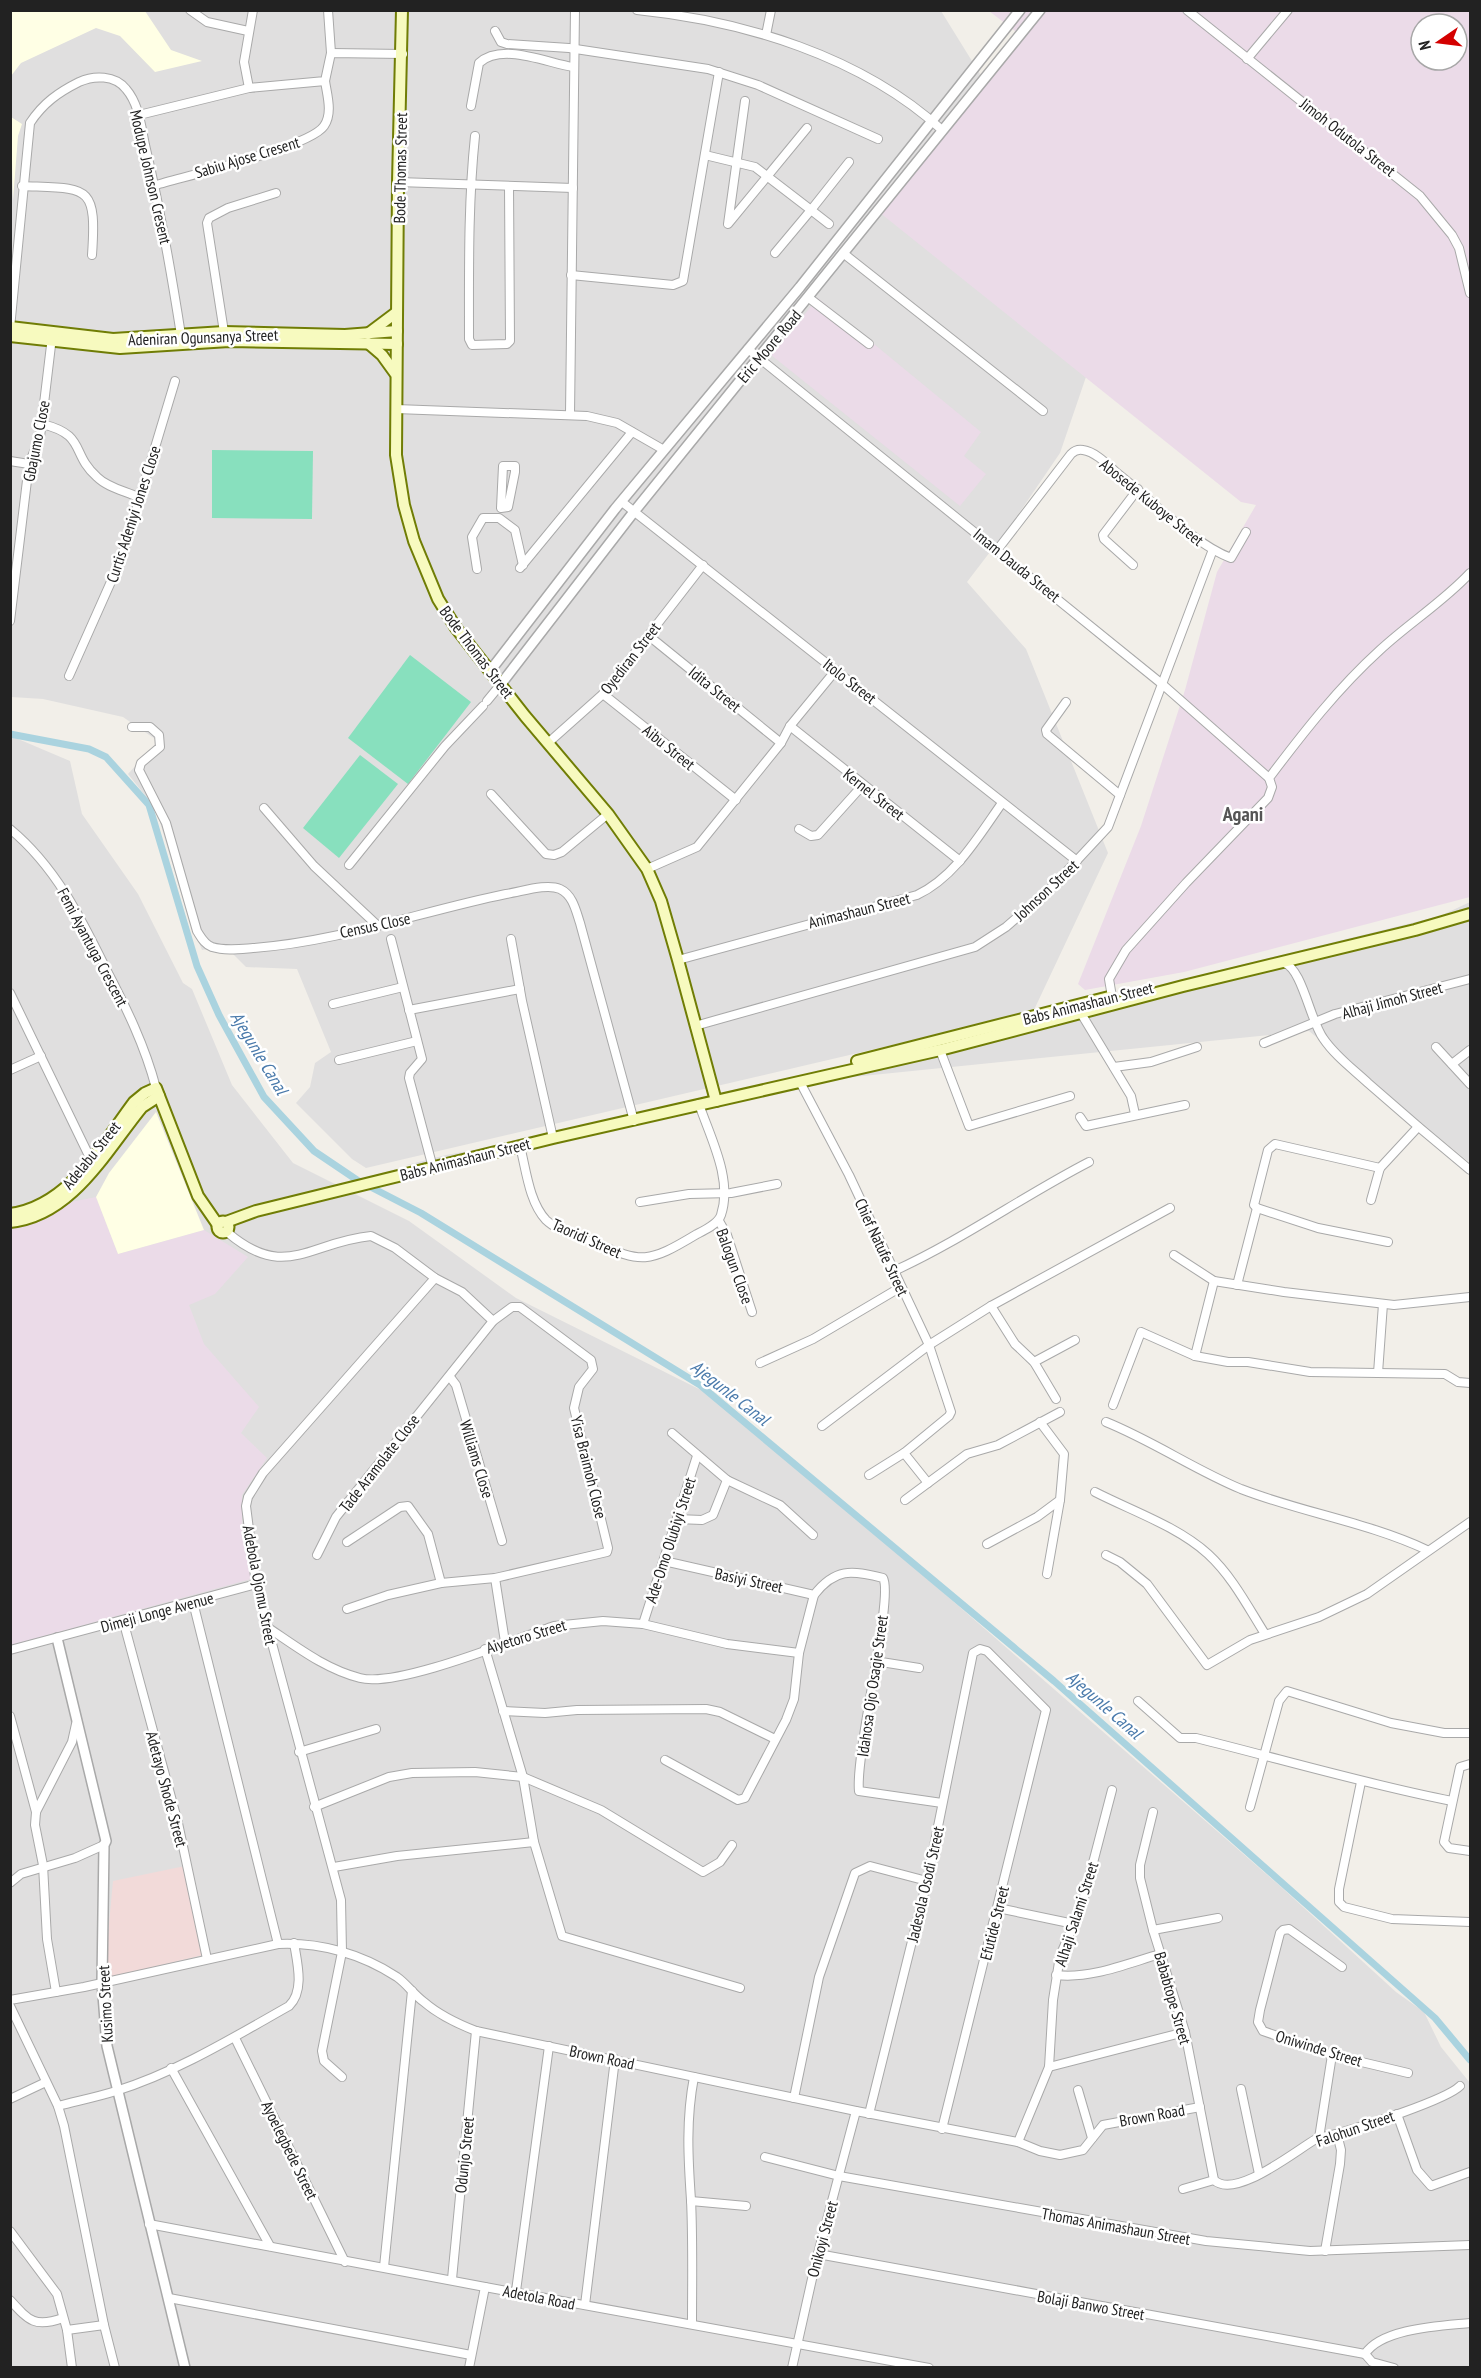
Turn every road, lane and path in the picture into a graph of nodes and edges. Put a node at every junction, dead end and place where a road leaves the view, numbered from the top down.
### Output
1 (190, 10) edge
2 (253, 10) edge
3 (328, 10) edge
4 (402, 10) edge
5 (575, 10) edge
6 (637, 10) edge
7 (771, 10) edge
8 (1020, 10) edge
9 (1040, 10) edge
10 (1187, 10) edge
11 (1288, 10) edge
12 (248, 31) junction
13 (495, 31) dead end
14 (766, 35) junction
15 (574, 49) junction
16 (331, 53) junction
17 (402, 54) junction
18 (1247, 59) junction
19 (573, 67) junction
20 (719, 72) junction
21 (325, 81) junction
22 (249, 88) junction
23 (745, 101) dead end
24 (471, 106) dead end
25 (139, 115) junction
26 (932, 121) junction
27 (807, 128) dead end
28 (942, 130) junction
29 (475, 136) dead end
30 (879, 139) dead end
31 (705, 155) junction
32 (737, 162) junction
33 (849, 162) dead end
34 (768, 175) junction
35 (398, 183) junction
36 (156, 185) junction
37 (470, 185) junction
38 (22, 186) junction
39 (509, 186) junction
40 (573, 188) junction
41 (276, 193) dead end
42 (811, 210) junction
43 (829, 224) dead end
44 (775, 253) dead end
45 (843, 254) junction
46 (92, 255) dead end
47 (571, 275) junction
48 (1470, 293) edge
49 (809, 298) junction
50 (397, 312) junction
51 (10, 327) edge
52 (397, 331) junction
53 (224, 332) junction
54 (180, 335) junction
55 (10, 336) edge
56 (52, 336) junction
57 (258, 338) junction
58 (368, 339) junction
59 (397, 344) junction
60 (869, 344) dead end
61 (748, 349) junction
62 (759, 357) junction
63 (395, 373) junction
64 (175, 381) dead end
65 (396, 409) junction
66 (1043, 411) dead end
67 (570, 414) junction
68 (42, 423) junction
69 (632, 432) junction
70 (664, 450) junction
71 (10, 461) edge
72 (29, 464) junction
73 (1138, 489) junction
74 (140, 498) junction
75 (622, 502) junction
76 (501, 508) junction
77 (633, 513) junction
78 (515, 530) junction
79 (1246, 532) dead end
80 (998, 549) junction
81 (1212, 552) junction
82 (703, 565) junction
83 (1133, 566) dead end
84 (477, 569) dead end
85 (1470, 573) edge
86 (10, 621) edge
87 (649, 636) junction
88 (836, 670) junction
89 (490, 671) junction
90 (69, 676) dead end
91 (501, 684) junction
92 (1162, 684) junction
93 (603, 694) junction
94 (1066, 702) dead end
95 (790, 726) junction
96 (132, 727) dead end
97 (548, 743) junction
98 (781, 743) junction
99 (1269, 778) junction
100 (862, 786) junction
101 (491, 794) dead end
102 (1120, 795) junction
103 (736, 800) junction
104 (1002, 803) junction
105 (264, 808) dead end
106 (608, 814) junction
107 (10, 829) edge
108 (799, 829) dead end
109 (960, 861) junction
110 (1077, 861) junction
111 (349, 865) dead end
112 (647, 869) junction
113 (1470, 908) edge
114 (1470, 914) edge
115 (378, 926) junction
116 (1398, 931) junction
117 (391, 939) dead end
118 (512, 939) dead end
119 (1304, 957) junction
120 (678, 960) junction
121 (1284, 963) junction
122 (1297, 974) junction
123 (1470, 979) edge
124 (403, 987) junction
125 (520, 989) junction
126 (10, 993) edge
127 (1112, 997) junction
128 (333, 1004) dead end
129 (1078, 1009) junction
130 (409, 1010) junction
131 (1314, 1023) junction
132 (695, 1026) junction
133 (417, 1041) junction
134 (1264, 1043) dead end
135 (1197, 1047) dead end
136 (1436, 1047) dead end
137 (940, 1050) junction
138 (1470, 1050) edge
139 (41, 1056) junction
140 (339, 1060) dead end
141 (1452, 1064) junction
142 (1114, 1067) junction
143 (10, 1070) edge
144 (800, 1082) junction
145 (1470, 1084) edge
146 (156, 1088) junction
147 (1070, 1096) dead end
148 (709, 1101) junction
149 (1185, 1105) dead end
150 (1135, 1114) junction
151 (1080, 1117) dead end
152 (634, 1121) junction
153 (1418, 1127) junction
154 (554, 1138) junction
155 (520, 1146) junction
156 (93, 1162) junction
157 (1089, 1162) dead end
158 (433, 1168) junction
159 (1380, 1168) junction
160 (1470, 1170) edge
161 (777, 1184) dead end
162 (724, 1193) junction
163 (1371, 1200) dead end
164 (640, 1202) dead end
165 (1170, 1208) dead end
166 (1257, 1208) junction
167 (10, 1214) edge
168 (719, 1221) junction
169 (10, 1222) edge
170 (223, 1226) junction
171 (1388, 1242) dead end
172 (1174, 1255) dead end
173 (894, 1271) junction
174 (435, 1278) junction
175 (1214, 1281) junction
176 (1237, 1285) junction
177 (901, 1287) junction
178 (1470, 1297) edge
179 (1383, 1304) junction
180 (990, 1306) junction
181 (752, 1312) dead end
182 (493, 1321) junction
183 (1075, 1340) dead end
184 (929, 1345) junction
185 (1195, 1356) junction
186 (1034, 1362) junction
187 (760, 1363) dead end
188 (1378, 1373) junction
189 (450, 1377) junction
190 (1470, 1383) edge
191 (1056, 1398) dead end
192 (1113, 1405) dead end
193 (1060, 1412) dead end
194 (1040, 1422) junction
195 (1107, 1422) dead end
196 (822, 1426) dead end
197 (672, 1433) dead end
198 (904, 1453) junction
199 (697, 1456) junction
200 (869, 1475) dead end
201 (727, 1480) junction
202 (928, 1483) junction
203 (1095, 1492) dead end
204 (905, 1500) dead end
205 (1060, 1500) junction
206 (677, 1520) junction
207 (1470, 1522) edge
208 (813, 1535) dead end
209 (502, 1541) dead end
210 (347, 1542) dead end
211 (987, 1544) dead end
212 (1427, 1550) junction
213 (317, 1555) dead end
214 (1106, 1555) dead end
215 (664, 1561) junction
216 (1047, 1574) dead end
217 (495, 1578) junction
218 (441, 1583) junction
219 (256, 1584) junction
220 (814, 1595) junction
221 (193, 1602) junction
222 (347, 1609) dead end
223 (123, 1620) junction
224 (644, 1624) junction
225 (267, 1627) junction
226 (1265, 1634) junction
227 (57, 1638) junction
228 (505, 1642) junction
229 (485, 1649) junction
230 (10, 1650) edge
231 (800, 1653) junction
232 (973, 1653) joint
233 (875, 1661) junction
234 (919, 1668) dead end
235 (1138, 1701) dead end
236 (502, 1711) junction
237 (10, 1716) edge
238 (77, 1720) junction
239 (376, 1730) dead end
240 (1470, 1733) edge
241 (775, 1739) junction
242 (299, 1752) junction
243 (1264, 1754) junction
244 (665, 1760) dead end
245 (1470, 1764) edge
246 (523, 1777) junction
247 (1361, 1782) junction
248 (1113, 1790) dead end
249 (1452, 1802) junction
250 (942, 1803) junction
251 (314, 1807) junction
252 (1250, 1808) dead end
253 (36, 1812) junction
254 (1153, 1812) dead end
255 (534, 1842) junction
256 (104, 1845) junction
257 (732, 1845) dead end
258 (1470, 1851) edge
259 (43, 1865) junction
260 (334, 1867) junction
261 (927, 1881) junction
262 (10, 1883) edge
263 (998, 1908) junction
264 (1218, 1918) dead end
265 (1470, 1922) edge
266 (1074, 1924) junction
267 (1153, 1930) junction
268 (294, 1943) junction
269 (278, 1944) junction
270 (342, 1952) junction
271 (1160, 1954) junction
272 (207, 1959) junction
273 (1342, 1967) dead end
274 (1056, 1975) junction
275 (102, 1982) junction
276 (740, 1988) dead end
277 (411, 1991) junction
278 (56, 1992) junction
279 (10, 2000) edge
280 (10, 2006) edge
281 (476, 2031) junction
282 (1185, 2032) junction
283 (235, 2038) junction
284 (549, 2046) junction
285 (1332, 2055) junction
286 (615, 2059) junction
287 (1049, 2067) junction
288 (171, 2068) junction
289 (1408, 2073) dead end
290 (342, 2077) dead end
291 (694, 2077) junction
292 (46, 2082) junction
293 (1460, 2086) dead end
294 (1240, 2089) dead end
295 (117, 2090) junction
296 (1078, 2090) dead end
297 (794, 2098) junction
298 (10, 2099) edge
299 (58, 2106) junction
300 (1200, 2107) junction
301 (856, 2111) junction
302 (869, 2114) junction
303 (1397, 2114) junction
304 (942, 2129) junction
305 (1336, 2134) junction
306 (1092, 2138) junction
307 (1319, 2138) junction
308 (1018, 2142) junction
309 (765, 2157) dead end
310 (1470, 2172) edge
311 (1259, 2174) junction
312 (839, 2176) junction
313 (1217, 2182) junction
314 (1183, 2189) dead end
315 (691, 2201) junction
316 (746, 2206) dead end
317 (149, 2224) junction
318 (10, 2231) edge
319 (1470, 2245) edge
320 (270, 2246) junction
321 (1325, 2251) junction
322 (818, 2254) junction
323 (345, 2262) junction
324 (384, 2267) junction
325 (452, 2279) junction
326 (485, 2287) junction
327 (516, 2291) junction
328 (168, 2298) junction
329 (10, 2300) edge
330 (585, 2305) junction
331 (63, 2318) junction
332 (1470, 2323) edge
333 (692, 2324) junction
334 (104, 2325) junction
335 (67, 2330) junction
336 (796, 2344) junction
337 (1365, 2354) junction
338 (471, 2355) junction
339 (1380, 2366) edge
340 (72, 2367) edge
341 (115, 2367) edge
342 (186, 2367) edge
343 (469, 2367) edge
344 (792, 2367) edge
345 (929, 2367) edge
346 (1394, 2367) edge

1 - 12 street
2 - 12 street
3 - 16 street, Sabiu Ajose Cresent
4 - 17 main road, Bode Thomas Street
5 - 15 street
6 - 14 street
7 - 14 street
8 - 26 street, Eric Moore Road
9 - 28 street, Eric Moore Road
10 - 18 street, Jimoh Odutola Street
11 - 18 street
12 - 22 street
13 - 15 street
14 - 26 street
15 - 19 street
15 - 20 street
16 - 17 street
16 - 21 street, Sabiu Ajose Cresent
17 - 35 main road, Bode Thomas Street
18 - 48 street, Jimoh Odutola Street
19 - 24 street
19 - 40 street
20 - 30 street
20 - 31 street
21 - 22 street
21 - 36 street, Sabiu Ajose Cresent
22 - 25 street
23 - 32 street
25 - 36 street, Modupe Johnson Cresent
25 - 38 street, Modupe Johnson Cresent
26 - 28 street
26 - 61 street, Eric Moore Road
27 - 34 street
28 - 45 street, Eric Moore Road
29 - 37 street
31 - 32 street
31 - 47 street
32 - 34 street
32 - 34 street
33 - 42 street
34 - 42 street
35 - 37 street
35 - 50 main road, Bode Thomas Street
36 - 54 street, Modupe Johnson Cresent
37 - 39 street
37 - 39 street
38 - 46 street
38 - 51 street, Modupe Johnson Cresent
39 - 40 street
40 - 47 street
41 - 53 street
42 - 43 street
42 - 44 street
45 - 49 street, Eric Moore Road
45 - 66 street
47 - 67 street
49 - 60 street
49 - 62 street, Eric Moore Road
50 - 52 main road, Bode Thomas Street
50 - 58 main road
51 - 56 main road, Adeniran Ogunsanya Street
52 - 58 main road, Adeniran Ogunsanya Street
52 - 59 main road, Bode Thomas Street
53 - 54 main road, Adeniran Ogunsanya Street
53 - 57 main road, Adeniran Ogunsanya Street
54 - 56 main road, Adeniran Ogunsanya Street
55 - 56 main road, Adeniran Ogunsanya Street
56 - 57 main road, Adeniran Ogunsanya Street
56 - 68 street, Gbajumo Close
57 - 58 main road, Adeniran Ogunsanya Street
58 - 59 main road, Adeniran Ogunsanya Street
58 - 63 main road
59 - 63 main road, Bode Thomas Street
61 - 62 street, Imam Dauda Street
61 - 70 street, Eric Moore Road
62 - 77 street, Eric Moore Road
62 - 80 street, Imam Dauda Street
63 - 65 main road, Bode Thomas Street
64 - 74 street, Curtis Adeniyi Jones Close
65 - 67 street
65 - 89 main road, Bode Thomas Street
67 - 69 street
68 - 72 street, Gbajumo Close
68 - 74 street
69 - 70 street
69 - 78 street
70 - 75 street, Eric Moore Road
71 - 72 street
72 - 86 street, Gbajumo Close
73 - 80 street, Abosede Kuboye Street
73 - 81 street, Abosede Kuboye Street
73 - 83 street
74 - 90 street, Curtis Adeniyi Jones Close
75 - 77 street, Itolo Street
75 - 89 street, Eric Moore Road
76 - 76 street
76 - 78 street
77 - 82 street, Itolo Street
77 - 91 street, Eric Moore Road
78 - 84 street
79 - 81 street
80 - 92 street, Imam Dauda Street
81 - 92 street, Johnson Street
82 - 87 street, Oyediran Street
82 - 88 street, Itolo Street
85 - 99 street
87 - 93 street, Oyediran Street
87 - 98 street, Idita Street
88 - 95 street
88 - 104 street, Itolo Street
89 - 91 main road, Bode Thomas Street
91 - 97 main road, Bode Thomas Street
91 - 111 street
92 - 99 street, Imam Dauda Street
92 - 102 street, Johnson Street
93 - 97 street, Oyediran Street
93 - 103 street, Aibu Street
94 - 102 street
95 - 98 street
95 - 100 street, Kernel Street
96 - 115 street, Census Close
97 - 106 main road, Bode Thomas Street
98 - 103 street
99 - 127 street
100 - 108 street
100 - 109 street, Kernel Street
101 - 106 street
102 - 110 street, Johnson Street
103 - 112 street
104 - 109 street, Animashaun Street
104 - 110 street, Itolo Street
105 - 115 street
106 - 112 main road, Bode Thomas Street
107 - 146 street, Femi Ayantuga Crescent
109 - 120 street, Animashaun Street
110 - 132 street, Johnson Street
112 - 120 main road, Bode Thomas Street
113 - 116 main road, Babs Animashaun Street
114 - 116 main road, Babs Animashaun Street
115 - 152 street, Census Close
116 - 119 main road, Babs Animashaun Street
116 - 127 main road, Babs Animashaun Street
117 - 124 street
118 - 125 street
119 - 121 main road, Babs Animashaun Street
119 - 122 street
120 - 132 main road, Bode Thomas Street
121 - 122 street
121 - 129 main road, Babs Animashaun Street
122 - 131 street
123 - 131 street, Alhaji Jimoh Street
124 - 128 street
124 - 130 street
125 - 130 street
125 - 154 street
126 - 139 street
127 - 129 main road, Babs Animashaun Street
129 - 137 main road, Babs Animashaun Street
129 - 142 street
129 - 148 main road, Babs Animashaun Street
130 - 133 street
131 - 134 street, Alhaji Jimoh Street
131 - 153 street
132 - 148 main road, Bode Thomas Street
133 - 140 street
133 - 158 street
135 - 142 street
136 - 141 street
137 - 144 main road, Babs Animashaun Street
137 - 147 street
138 - 141 street
139 - 143 street
139 - 156 street
141 - 145 street
142 - 150 street
144 - 148 main road, Babs Animashaun Street
144 - 173 street, Chief Natufe Street
146 - 156 main road, Adelabu Street
146 - 170 main road
148 - 152 main road, Babs Animashaun Street
148 - 162 street
149 - 150 street
150 - 151 street
152 - 154 main road, Babs Animashaun Street
153 - 159 street
153 - 160 street
154 - 155 main road, Babs Animashaun Street
155 - 158 main road, Babs Animashaun Street
155 - 168 street, Taoridi Street
156 - 167 main road, Adelabu Street
156 - 169 main road, Adelabu Street
157 - 173 street
158 - 170 main road, Babs Animashaun Street
159 - 163 street
159 - 166 street
161 - 162 street
162 - 164 street
162 - 168 street
165 - 180 street
166 - 171 street
166 - 176 street
168 - 181 street, Balogun Close
170 - 174 street
172 - 175 street
173 - 177 street, Chief Natufe Street
174 - 182 street
174 - 219 street, Adebola Ojomu Street
175 - 176 street
175 - 185 street
176 - 179 street
177 - 184 street, Chief Natufe Street
177 - 187 street
178 - 179 street
179 - 188 street
180 - 184 street
180 - 186 street
182 - 189 street, Tade Aramolate Close
182 - 217 street, Yisa Braimoh Close
183 - 186 street
184 - 196 street
184 - 198 street, Chief Natufe Street
185 - 188 street
185 - 192 street
186 - 191 street
188 - 190 street
189 - 209 street, Williams Close
189 - 213 street, Tade Aramolate Close
193 - 194 street
194 - 202 street
194 - 205 street
195 - 212 street
197 - 199 street
198 - 200 street
198 - 202 street
199 - 201 street
199 - 206 street, Ade-Omo Olubiyi Street
201 - 206 street
201 - 208 street
202 - 204 street
203 - 226 street
205 - 211 street
205 - 216 street
206 - 215 street, Ade-Omo Olubiyi Street
207 - 212 street
210 - 218 street
212 - 226 street
214 - 226 street
215 - 220 street, Basiyi Street
215 - 224 street, Ade-Omo Olubiyi Street
217 - 218 street
217 - 228 street
218 - 222 street
219 - 221 street, Dimeji Longe Avenue
219 - 225 street, Adebola Ojomu Street
220 - 231 street
220 - 233 street, Idahosa Ojo Osagie Street
221 - 223 street, Dimeji Longe Avenue
221 - 269 street
223 - 227 street, Dimeji Longe Avenue
223 - 272 street, Adetayo Shode Street
224 - 228 street, Aiyetoro Street
224 - 231 street, Aiyetoro Street
225 - 229 street, Aiyetoro Street
225 - 242 street, Adebola Ojomu Street
227 - 230 street, Dimeji Longe Avenue
227 - 238 street, Kusimo Street
228 - 229 street, Aiyetoro Street
229 - 236 street
231 - 241 street
232 - 250 street, Jadesola Osodi Street
232 - 263 street, Efutide Street
233 - 234 street
233 - 250 street, Idahosa Ojo Osagie Street
235 - 243 street
236 - 241 street
236 - 246 street
237 - 253 street
238 - 253 street
238 - 256 street, Kusimo Street
239 - 242 street
240 - 243 street
241 - 244 street
242 - 251 street, Adebola Ojomu Street
243 - 247 street
243 - 252 street
245 - 249 street
246 - 251 street
246 - 255 street
246 - 257 street
247 - 249 street
247 - 265 street
248 - 266 street, Alhaji Salami Street
249 - 258 street
250 - 261 street, Jadesola Osodi Street
251 - 260 street, Adebola Ojomu Street
253 - 259 street
254 - 267 street, Bababtope Street
255 - 260 street
255 - 276 street
256 - 259 street
256 - 275 street, Kusimo Street
259 - 262 street
259 - 278 street
260 - 270 street, Adebola Ojomu Street
261 - 297 street
261 - 302 street, Jadesola Osodi Street
263 - 266 street
263 - 304 street, Efutide Street
264 - 267 street
266 - 274 street, Alhaji Salami Street
267 - 271 street, Bababtope Street
268 - 269 street, Brown Road
268 - 270 street, Brown Road
268 - 283 street
269 - 272 street, Brown Road
270 - 277 street, Brown Road
270 - 290 street, Adebola Ojomu Street
271 - 274 street
271 - 282 street, Bababtope Street
272 - 275 street, Brown Road
273 - 285 street, Oniwinde Street
274 - 287 street, Alhaji Salami Street
275 - 278 street, Brown Road
275 - 295 street, Kusimo Street
277 - 281 street, Brown Road
277 - 324 street
278 - 279 street, Brown Road
280 - 292 street
281 - 284 street, Brown Road
281 - 325 street, Odunjo Street
282 - 287 street
282 - 300 street, Bababtope Street
283 - 288 street
283 - 323 street, Ayoelegbede Street
284 - 286 street, Brown Road
284 - 327 street
285 - 289 street, Oniwinde Street
285 - 307 street
286 - 291 street, Brown Road
286 - 330 street
287 - 308 street, Alhaji Salami Street
288 - 295 street
288 - 320 street
291 - 297 street, Brown Road
291 - 315 street
292 - 298 street
292 - 299 street
293 - 303 street, Falohun Street
294 - 311 street
295 - 299 street
295 - 317 street, Kusimo Street
296 - 306 street
297 - 301 street, Brown Road
299 - 334 street
300 - 306 street, Brown Road
300 - 313 street, Bababtope Street
301 - 302 street, Brown Road
301 - 312 street, Onikoyi Street
302 - 304 street, Brown Road
303 - 305 street, Falohun Street
303 - 310 street
304 - 308 street, Brown Road
305 - 307 street, Falohun Street
305 - 321 street
306 - 308 street, Brown Road
307 - 311 street, Falohun Street
309 - 312 street, Thomas Animashaun Street
311 - 313 street, Falohun Street
312 - 321 street, Thomas Animashaun Street
312 - 322 street, Onikoyi Street
313 - 314 street, Falohun Street
315 - 316 street
315 - 333 street
317 - 320 street, Adetola Road
317 - 328 street, Kusimo Street
318 - 331 street
319 - 321 street, Thomas Animashaun Street
320 - 323 street, Adetola Road
322 - 336 street, Onikoyi Street
322 - 337 street, Bolaji Banwo Street
323 - 324 street, Adetola Road
324 - 325 street, Adetola Road
325 - 326 street, Adetola Road
326 - 327 street, Adetola Road
326 - 338 street
327 - 330 street, Adetola Road
328 - 338 street
328 - 342 street, Kusimo Street
329 - 331 street
330 - 333 street, Adetola Road
331 - 335 street
332 - 337 street
333 - 336 street, Adetola Road
334 - 335 street
334 - 341 street
335 - 340 street
336 - 344 street, Onikoyi Street
336 - 345 street, Adetola Road
337 - 339 street
338 - 343 street
339 - 346 street

